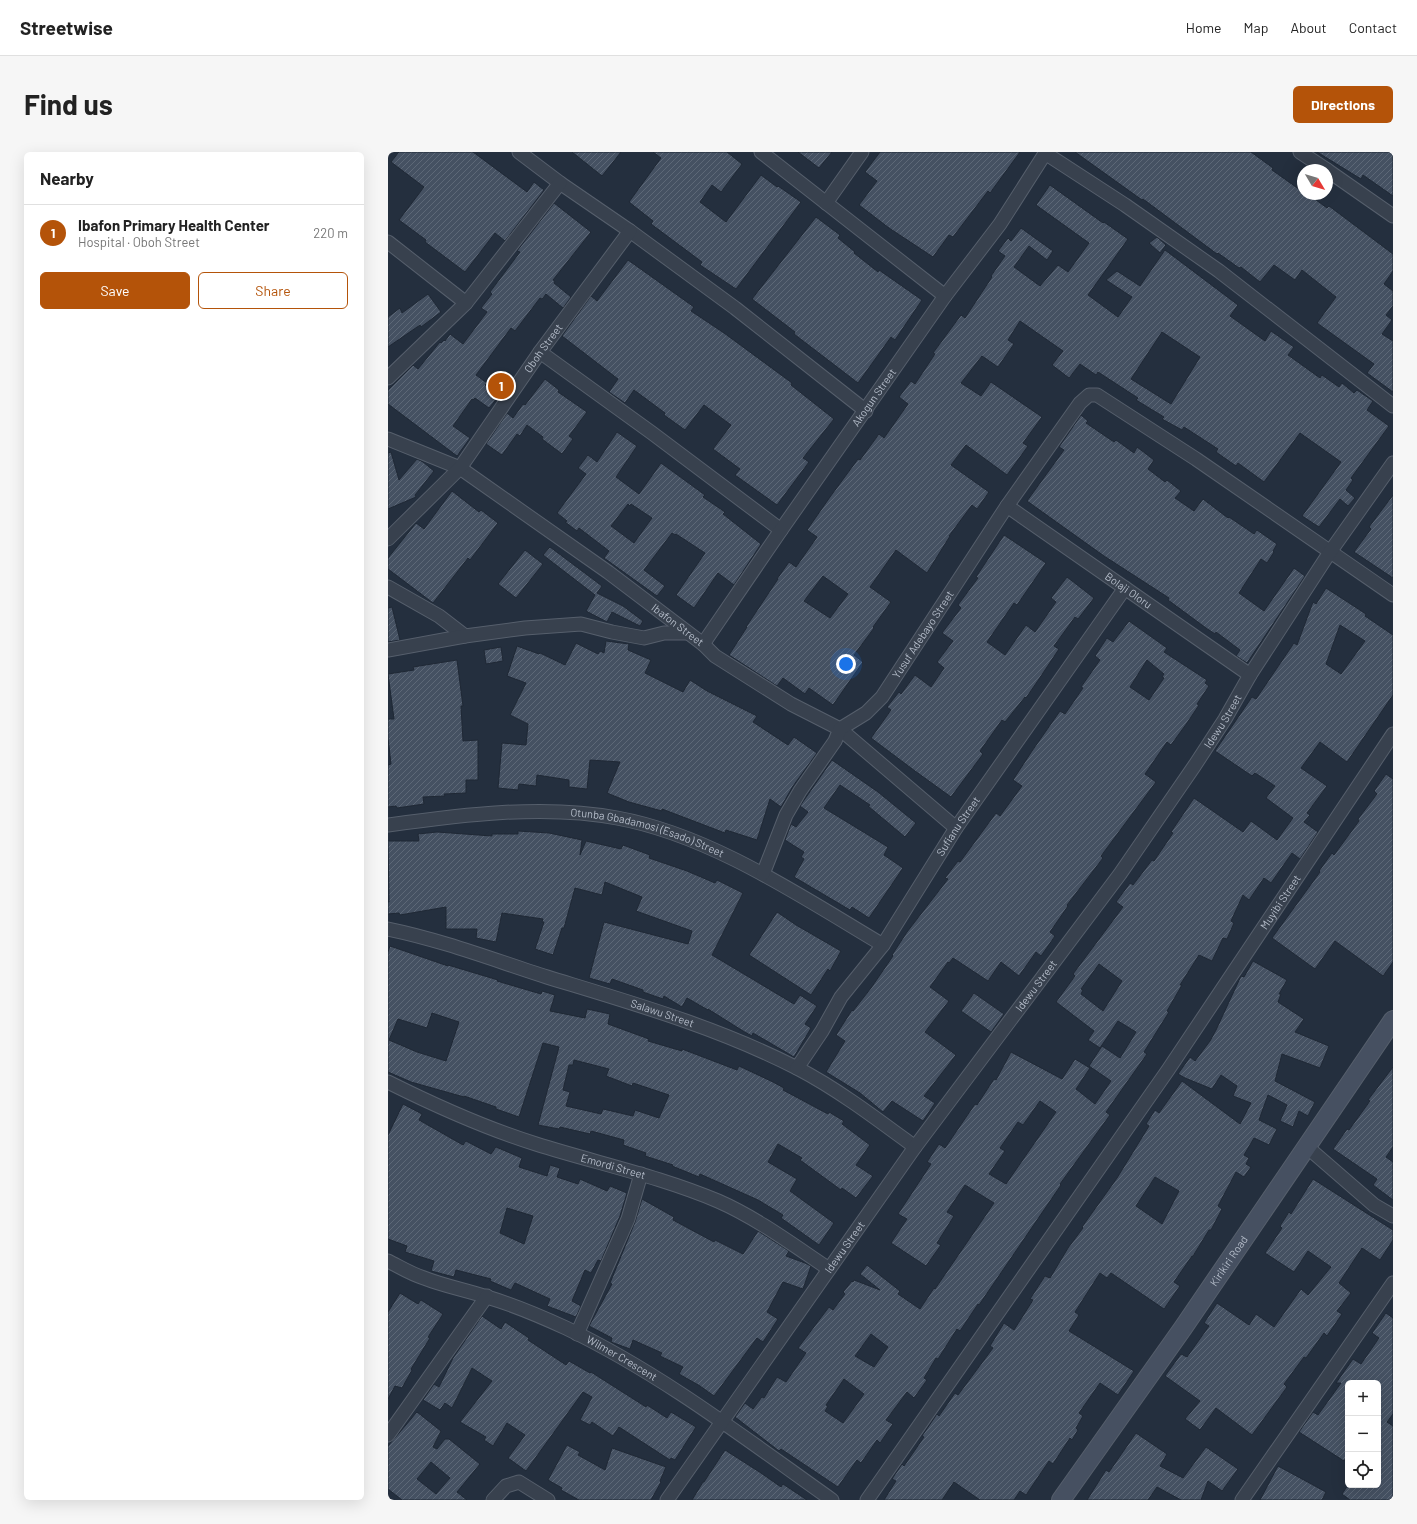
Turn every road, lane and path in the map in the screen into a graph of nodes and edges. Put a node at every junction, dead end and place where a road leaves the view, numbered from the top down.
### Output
1 (519, 152) edge
2 (761, 152) edge
3 (862, 152) edge
4 (1300, 152) edge
5 (1046, 153) edge
6 (1318, 164) edge
7 (1333, 174) edge
8 (560, 183) junction
9 (826, 203) junction
10 (1393, 216) edge
11 (630, 231) junction
12 (388, 242) edge
13 (946, 296) junction
14 (466, 303) junction
15 (540, 352) junction
16 (388, 378) edge
17 (1393, 406) edge
18 (866, 411) junction
19 (388, 439) edge
20 (1393, 463) edge
21 (460, 468) junction
22 (1007, 506) junction
23 (781, 530) junction
24 (388, 539) edge
25 (1330, 552) junction
26 (388, 587) edge
27 (1125, 588) junction
28 (1393, 595) edge
29 (688, 633) junction
30 (465, 636) junction
31 (703, 644) junction
32 (388, 650) edge
33 (1250, 675) junction
34 (840, 729) junction
35 (1393, 734) edge
36 (388, 825) edge
37 (956, 828) junction
38 (763, 874) junction
39 (388, 929) edge
40 (883, 945) junction
41 (1393, 1020) edge
42 (797, 1068) junction
43 (388, 1082) edge
44 (1306, 1146) junction
45 (915, 1147) junction
46 (641, 1174) junction
47 (1393, 1216) edge
48 (388, 1262) edge
49 (829, 1268) junction
50 (1393, 1283) edge
51 (487, 1296) junction
52 (577, 1334) junction
53 (721, 1421) junction
54 (388, 1435) edge
55 (492, 1500) edge
56 (548, 1500) edge
57 (667, 1500) edge
58 (832, 1500) edge
59 (866, 1500) edge
60 (1061, 1500) edge
61 (1242, 1500) edge

1 - 8 street
2 - 9 street
3 - 9 street
4 - 6 street
5 - 13 street, Akogun Street
5 - 17 street
7 - 10 street
8 - 11 street
8 - 14 street
9 - 13 street
11 - 15 street, Oboh Street
11 - 18 street
12 - 14 street
13 - 18 street, Akogun Street
14 - 16 street
15 - 21 street, Oboh Street
15 - 23 street
18 - 23 street, Akogun Street
19 - 21 street, Ibafon Street
20 - 25 street, Idewu Street
21 - 24 street, Oboh Street
21 - 29 street, Ibafon Street
22 - 25 street, Yusuf Adebayo Street
22 - 27 street, Bolaji Oloru
22 - 34 street, Yusuf Adebayo Street
23 - 31 street, Akogun Street
25 - 28 street
25 - 33 street, Idewu Street
26 - 30 street
27 - 33 street, Bolaji Oloru
27 - 37 street, Sufianu Street
29 - 30 street
29 - 31 street, Ibafon Street
30 - 32 street
31 - 34 street, Ibafon Street
33 - 45 street, Idewu Street
34 - 37 street, Ibafon Street
34 - 38 street
35 - 59 street, Muyibi Street
36 - 38 street, Otunba Gbadamosi (Esado) Street
37 - 40 street, Sufianu Street
38 - 40 street, Otunba Gbadamosi (Esado) Street
39 - 42 street, Salawu Street
40 - 42 street, Sufianu Street
41 - 44 main road, Kirikiri Road
42 - 45 street, Salawu Street
43 - 46 street, Emordi Street
44 - 47 street
44 - 60 main road, Kirikiri Road
45 - 49 street, Idewu Street
46 - 49 street, Emordi Street
46 - 52 street
48 - 51 street, Wilmer Crescent
49 - 53 street, Idewu Street
50 - 61 street
51 - 52 street, Wilmer Crescent
51 - 54 street
52 - 53 street, Wilmer Crescent
53 - 57 street, Idewu Street
53 - 58 street, Wilmer Crescent
55 - 56 street

